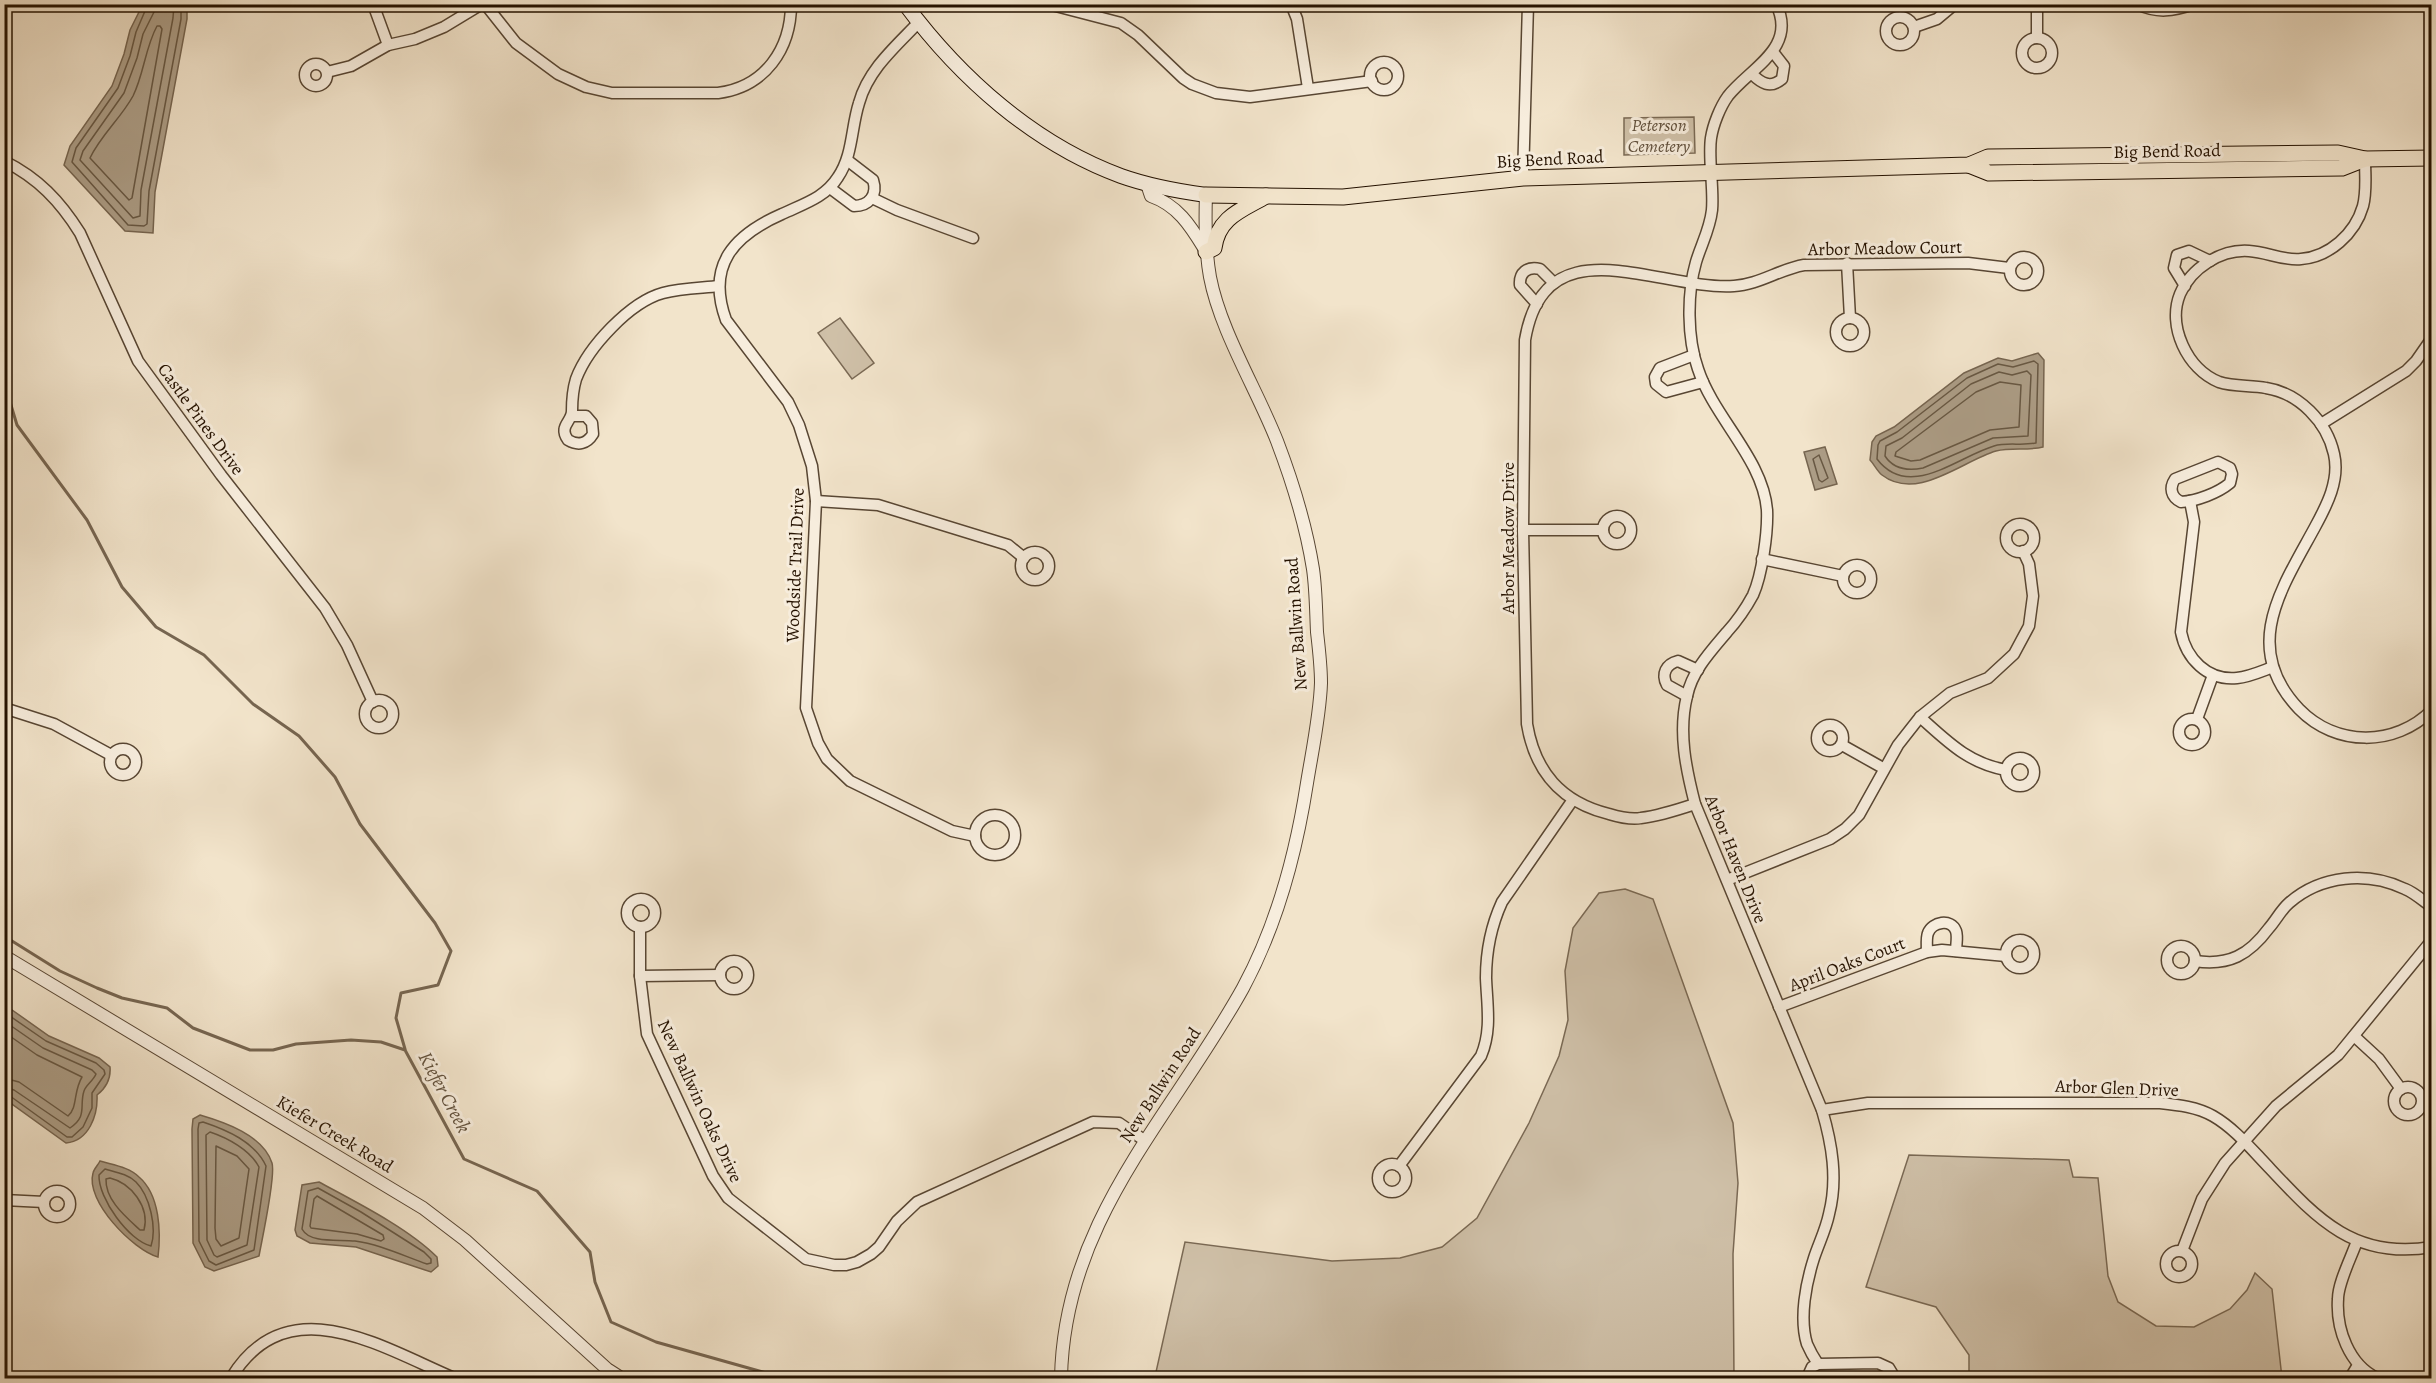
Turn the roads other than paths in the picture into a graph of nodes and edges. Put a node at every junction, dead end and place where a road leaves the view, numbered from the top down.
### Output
1 (373, 4) edge
2 (484, 4) edge
3 (791, 4) edge
4 (905, 4) edge
5 (1048, 4) edge
6 (1291, 4) edge
7 (1528, 4) edge
8 (1776, 4) edge
9 (1955, 4) edge
10 (2037, 4) edge
11 (2137, 4) edge
12 (2194, 4) edge
13 (1074, 8) edge
14 (918, 23) junction
15 (1914, 27) dead end
16 (2037, 38) dead end
17 (388, 45) junction
18 (1773, 52) junction
19 (327, 72) dead end
20 (1752, 74) junction
21 (1372, 81) dead end
22 (1308, 88) junction
23 (2432, 158) edge
24 (2365, 159) junction
25 (848, 160) junction
26 (4, 161) edge
27 (1713, 173) junction
28 (1523, 178) junction
29 (1147, 184) junction
30 (830, 188) junction
31 (1206, 195) junction
32 (1266, 196) junction
33 (872, 198) junction
34 (973, 238) dead end
35 (1206, 252) junction
36 (2210, 261) junction
37 (1847, 263) junction
38 (2009, 268) dead end
39 (1554, 283) junction
40 (1692, 283) junction
41 (719, 286) junction
42 (2185, 286) junction
43 (1537, 304) junction
44 (1850, 318) dead end
45 (2432, 338) edge
46 (1694, 355) junction
47 (1703, 382) junction
48 (572, 416) dead end
49 (2321, 424) junction
50 (816, 501) junction
51 (2190, 501) junction
52 (1523, 530) junction
53 (1603, 530) dead end
54 (2023, 551) dead end
55 (1024, 558) dead end
56 (1762, 559) junction
57 (1844, 576) dead end
58 (2273, 668) junction
59 (1698, 670) junction
60 (2213, 675) junction
61 (1687, 696) junction
62 (373, 702) dead end
63 (4, 708) edge
64 (2432, 710) edge
65 (1920, 717) junction
66 (2197, 719) dead end
67 (1842, 745) dead end
68 (111, 755) dead end
69 (1883, 768) junction
70 (2006, 770) dead end
71 (1572, 801) junction
72 (1695, 804) junction
73 (975, 836) dead end
74 (1727, 880) junction
75 (2432, 907) edge
76 (640, 927) dead end
77 (2432, 940) edge
78 (1956, 951) junction
79 (1927, 952) junction
80 (4, 956) edge
81 (2006, 956) dead end
82 (2195, 961) dead end
83 (720, 975) dead end
84 (640, 976) junction
85 (1779, 1008) junction
86 (2354, 1036) junction
87 (2401, 1089) dead end
88 (1822, 1110) junction
89 (1144, 1140) junction
90 (2245, 1142) junction
91 (1399, 1166) dead end
92 (4, 1200) edge
93 (44, 1202) dead end
94 (2356, 1242) junction
95 (2432, 1247) edge
96 (2182, 1251) dead end
97 (1818, 1364) junction
98 (2358, 1365) junction
99 (601, 1376) edge
100 (231, 1378) edge
101 (454, 1378) edge
102 (621, 1378) edge
103 (1061, 1378) edge
104 (1807, 1378) edge
105 (1895, 1378) edge
106 (2350, 1378) edge
107 (2377, 1378) edge

1 - 17 street
2 - 3 street
2 - 17 street
4 - 14 main road
5 - 13 street
6 - 22 street
7 - 28 street
8 - 18 street
9 - 15 street
10 - 16 street
11 - 12 street
13 - 22 street
14 - 25 street, Woodside Trail Drive
14 - 29 main road
17 - 19 street
18 - 20 street, Arbor Haven Drive
18 - 20 street
20 - 27 street, Arbor Haven Drive
21 - 22 street
23 - 24 main road, Big Bend Road
24 - 27 main road, Big Bend Road
24 - 36 street
25 - 30 street, Woodside Trail Drive
25 - 33 street
26 - 62 street, Castle Pines Drive
27 - 28 main road, Big Bend Road
27 - 40 street, Arbor Haven Drive
28 - 32 main road, Big Bend Road
29 - 31 main road
29 - 35 street
30 - 33 street
30 - 41 street, Woodside Trail Drive
31 - 32 main road, Big Bend Road
31 - 35 street, New Ballwin Road
32 - 35 main road
33 - 34 street
35 - 89 street, New Ballwin Road
36 - 42 street
36 - 42 street
37 - 38 street, Arbor Meadow Court
37 - 40 street, Arbor Meadow Court
37 - 44 street
39 - 40 street, Arbor Meadow Drive
39 - 43 street, Arbor Meadow Drive
39 - 43 street
40 - 46 street, Arbor Haven Drive
41 - 48 street
41 - 50 street, Woodside Trail Drive
42 - 49 street
43 - 52 street, Arbor Meadow Drive
45 - 49 street
46 - 47 street, Arbor Haven Drive
46 - 47 street
47 - 56 street, Arbor Haven Drive
49 - 58 street
50 - 55 street
50 - 73 street, Woodside Trail Drive
51 - 51 street
51 - 60 street
52 - 53 street
52 - 71 street, Arbor Meadow Drive
54 - 65 street
56 - 57 street
56 - 59 street, Arbor Haven Drive
58 - 60 street
58 - 64 street
59 - 61 street, Arbor Haven Drive
59 - 61 street
60 - 66 street
61 - 72 street, Arbor Haven Drive
63 - 68 street
65 - 69 street
65 - 70 street
67 - 69 street
69 - 74 street
71 - 72 street, Arbor Meadow Drive
71 - 91 street
72 - 74 street, Arbor Haven Drive
74 - 85 street, Arbor Haven Drive
75 - 82 street
76 - 84 street, New Ballwin Oaks Drive
77 - 86 street
78 - 79 street, April Oaks Court
78 - 79 street, April Oaks Court
78 - 81 street, April Oaks Court
79 - 85 street, April Oaks Court
80 - 99 street, Kiefer Creek Road
83 - 84 street
84 - 89 street, New Ballwin Oaks Drive
85 - 88 street, Arbor Haven Drive
86 - 87 street
86 - 90 street
88 - 90 street, Arbor Glen Drive
88 - 97 street, Arbor Haven Drive
89 - 103 street, New Ballwin Road
90 - 94 street, Arbor Glen Drive
90 - 96 street
92 - 93 street
94 - 95 street, Arbor Glen Drive
94 - 98 street
97 - 104 street
97 - 105 street
98 - 106 street
98 - 107 street
99 - 102 street, Kiefer Creek Road
100 - 101 street

